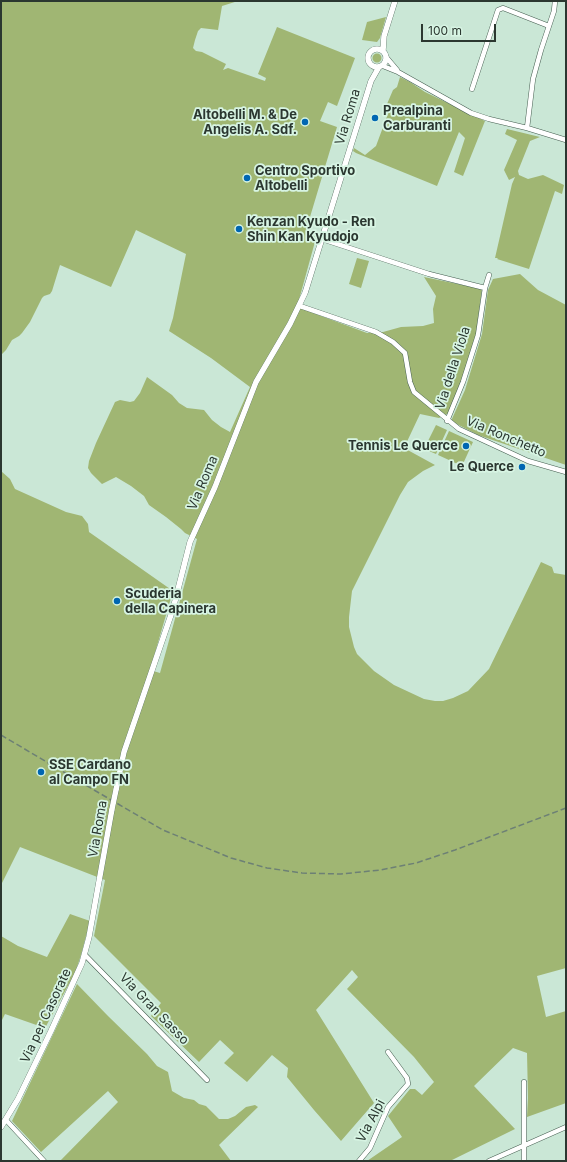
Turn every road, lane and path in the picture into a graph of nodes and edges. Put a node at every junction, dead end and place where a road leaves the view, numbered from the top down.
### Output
1 (394, 1) edge
2 (555, 1) edge
3 (548, 26) junction
4 (384, 36) junction
5 (375, 50) junction
6 (383, 51) junction
7 (386, 57) junction
8 (369, 62) junction
9 (381, 66) junction
10 (398, 72) junction
11 (371, 81) junction
12 (472, 89) dead end
13 (527, 128) junction
14 (566, 140) edge
15 (322, 239) junction
16 (489, 276) dead end
17 (485, 288) junction
18 (300, 306) junction
19 (447, 421) junction
20 (566, 472) edge
21 (95, 908) joint
22 (85, 955) junction
23 (388, 1052) dead end
24 (207, 1080) dead end
25 (524, 1082) dead end
26 (6, 1120) junction
27 (1, 1127) edge
28 (566, 1127) edge
29 (524, 1144) junction
30 (44, 1161) edge
31 (359, 1161) edge
32 (489, 1161) edge
33 (524, 1161) edge

1 - 4 street
2 - 3 street
3 - 12 street
3 - 13 street
4 - 5 street
4 - 6 street
5 - 6 street
5 - 8 street
6 - 7 street
7 - 9 street, Via Roma
7 - 10 street
8 - 9 street
8 - 11 street, Via Roma
9 - 10 street
9 - 11 street, Via Roma
10 - 13 street
11 - 15 street, Via Roma
13 - 14 street
15 - 17 street
15 - 18 street, Via Roma
16 - 17 street, Via della Viola
17 - 19 street, Via della Viola
18 - 19 street, Via Ronchetto
18 - 21 street, Via Roma, bridge
19 - 20 street, Via Ronchetto
21 - 22 street, Via per Casorate
22 - 24 street, Via Gran Sasso
22 - 26 street, Via per Casorate
23 - 31 street, Via Alpi
25 - 29 street
26 - 27 street, Via per Casorate
26 - 30 street
28 - 29 street
29 - 32 street
29 - 33 street

